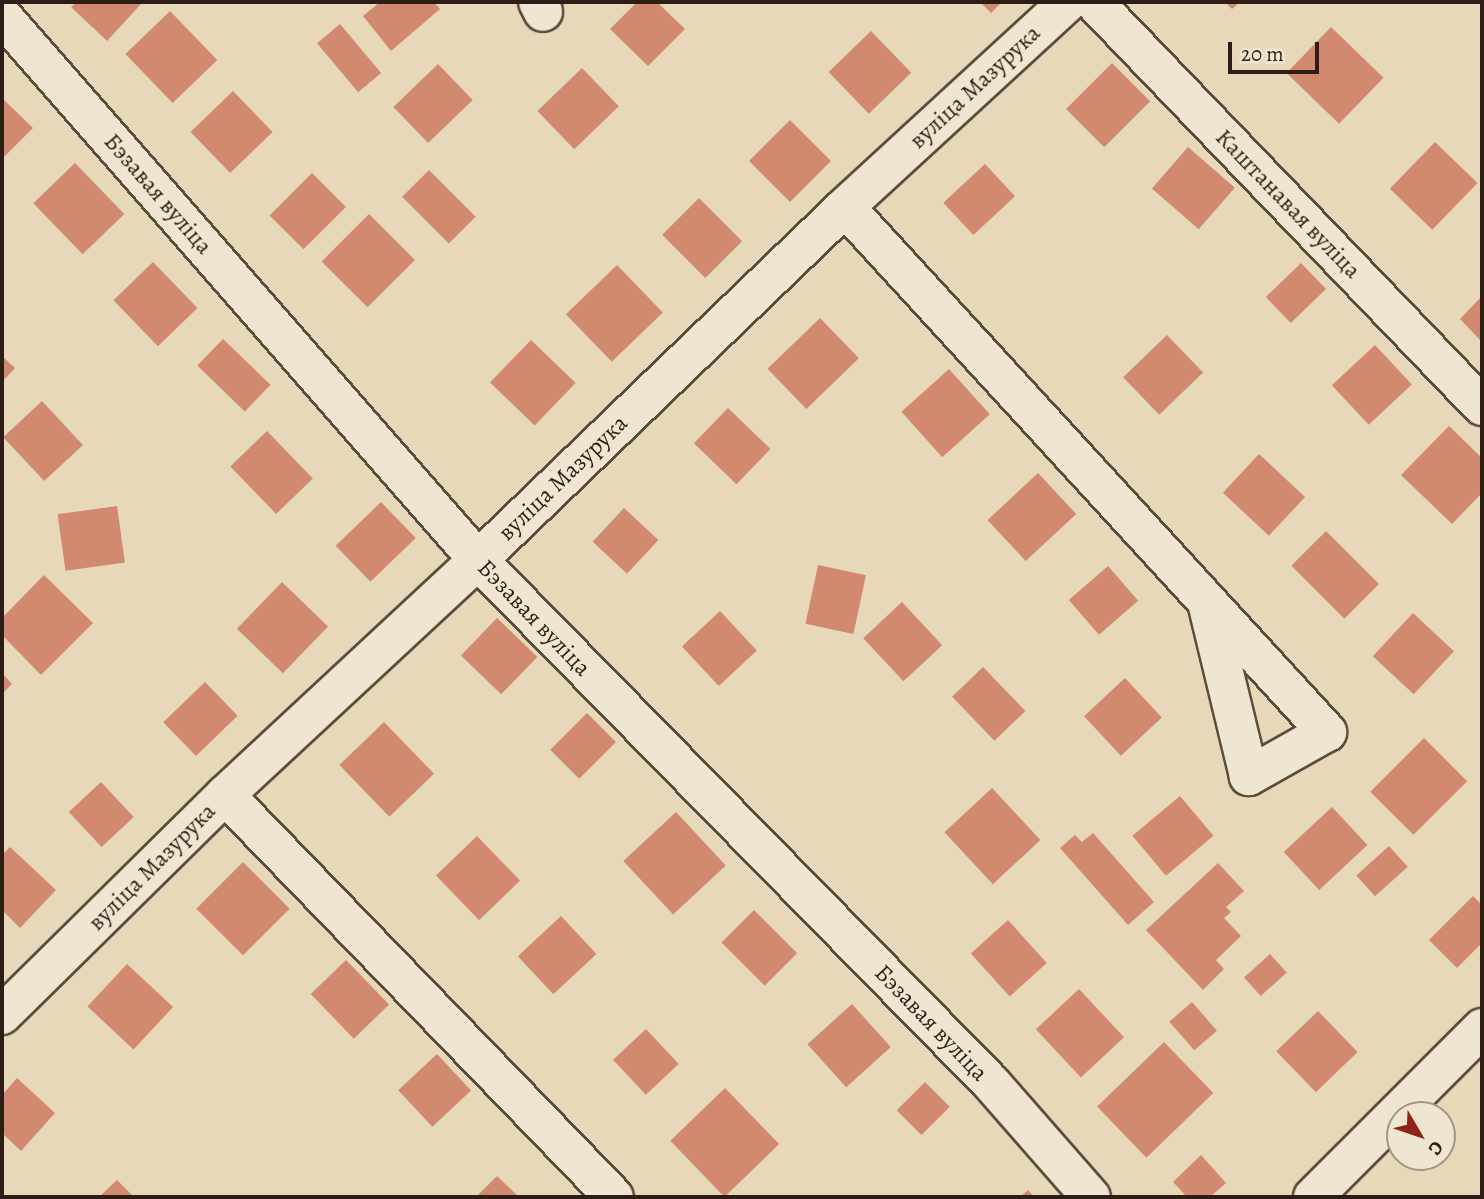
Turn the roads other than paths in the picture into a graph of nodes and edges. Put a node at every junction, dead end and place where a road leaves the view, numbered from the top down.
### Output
1 (1068, 2) edge
2 (1094, 2) edge
3 (2, 16) edge
4 (845, 206) junction
5 (1482, 406) edge
6 (478, 560) junction
7 (1207, 602) dead end
8 (225, 795) junction
9 (2, 1015) edge
10 (1482, 1028) edge
11 (614, 1197) edge
12 (1091, 1197) edge
13 (1313, 1197) edge

1 - 4 street, вуліца Мазурука
2 - 5 street, Каштанавая вуліца
3 - 6 street, Бэзавая вуліца
4 - 6 street, вуліца Мазурука
4 - 7 street
6 - 8 street, вуліца Мазурука
6 - 12 street, Бэзавая вуліца
8 - 9 street, вуліца Мазурука
8 - 11 street
10 - 13 street

